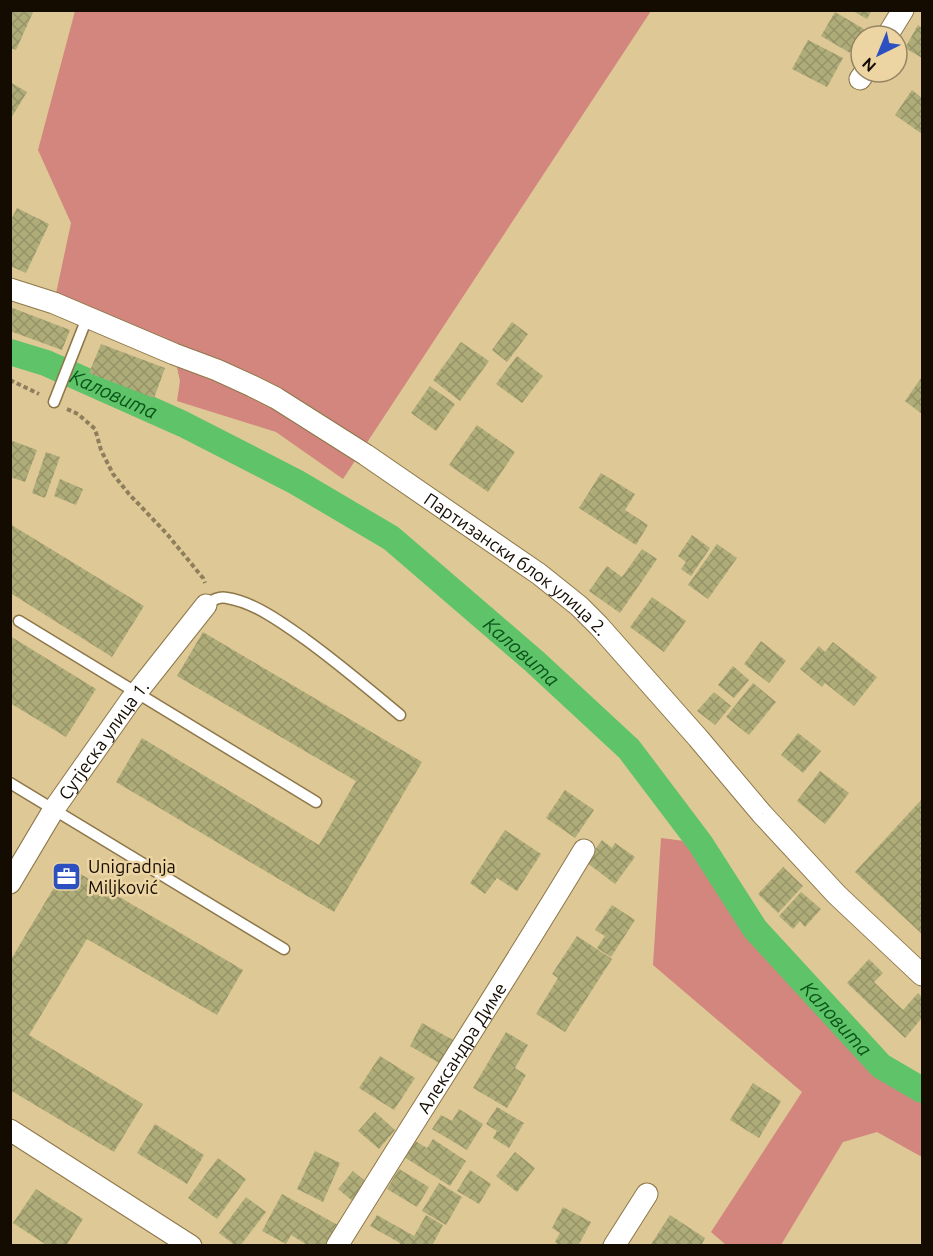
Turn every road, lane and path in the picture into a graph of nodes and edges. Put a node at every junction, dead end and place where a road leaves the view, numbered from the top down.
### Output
1 (903, 10) edge
2 (894, 24) edge
3 (10, 289) edge
4 (87, 318) junction
5 (10, 380) edge
6 (54, 402) junction
7 (209, 603) junction
8 (19, 621) dead end
9 (137, 693) junction
10 (400, 715) dead end
11 (10, 783) edge
12 (316, 802) dead end
13 (54, 809) junction
14 (584, 850) dead end
15 (10, 883) edge
16 (284, 949) dead end
17 (922, 975) edge
18 (10, 1130) edge
19 (647, 1194) dead end
20 (191, 1245) edge
21 (337, 1245) edge
22 (614, 1245) edge

1 - 2 street
3 - 4 street, Партизански блок улица 2.
4 - 6 lane
4 - 17 street, Партизански блок улица 2.
5 - 6 path
6 - 7 path
7 - 9 street, Сутјеска улица 1.
7 - 10 lane
8 - 9 lane
9 - 12 lane
9 - 13 street, Сутјеска улица 1.
11 - 13 lane
13 - 15 street, Сутјеска улица 1.
13 - 16 lane
14 - 21 street, Александра Диме
18 - 20 street
19 - 22 street

